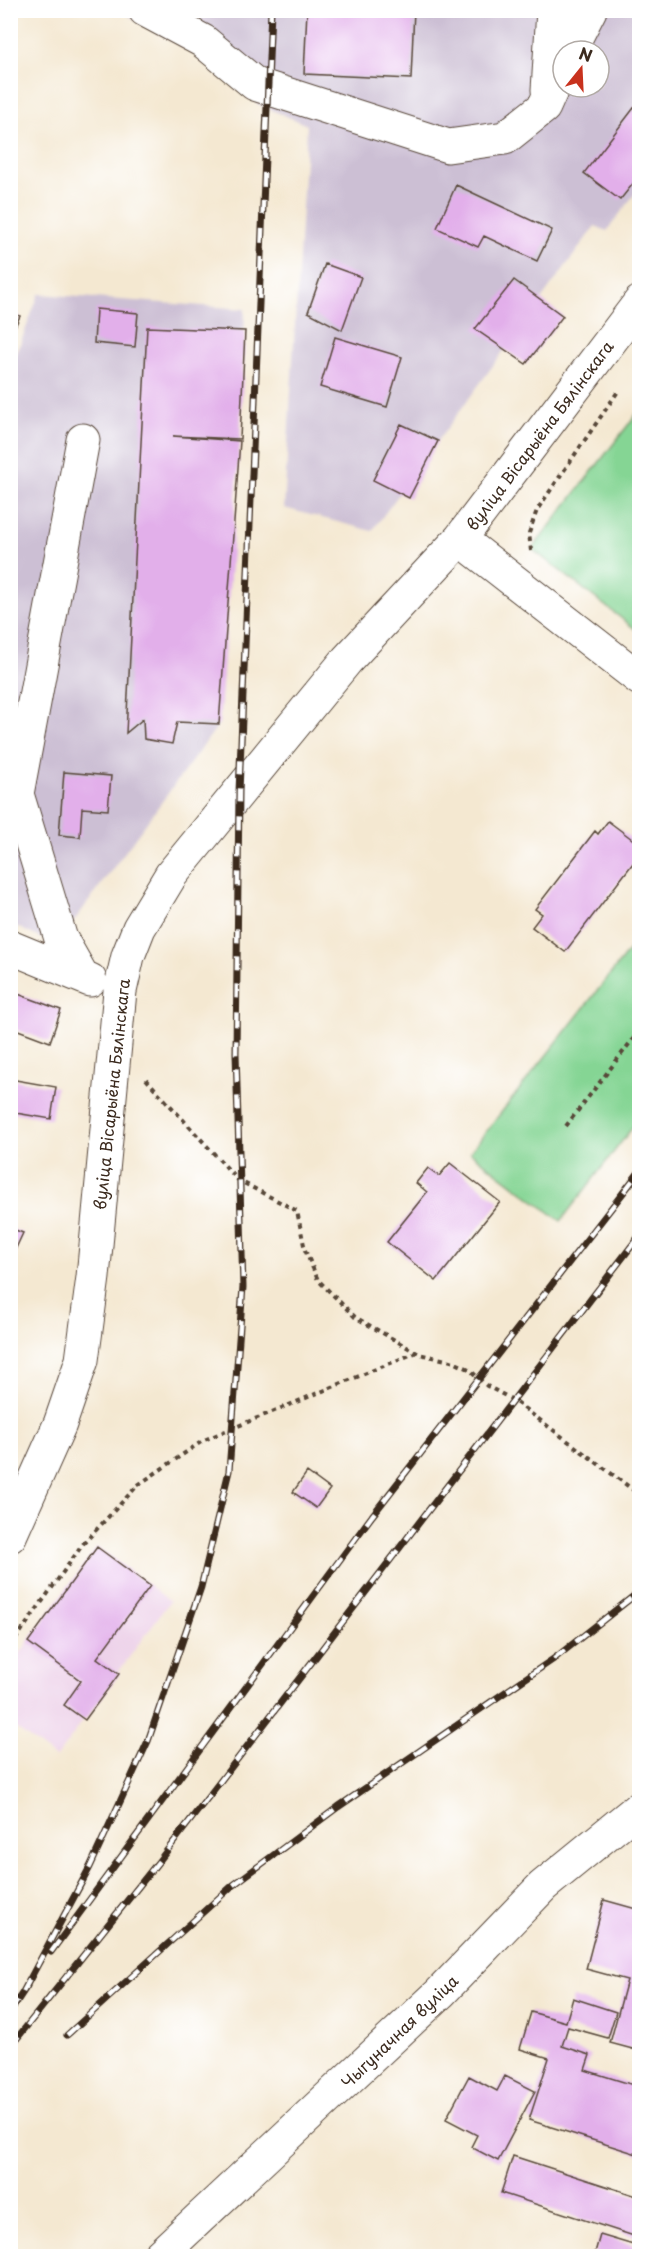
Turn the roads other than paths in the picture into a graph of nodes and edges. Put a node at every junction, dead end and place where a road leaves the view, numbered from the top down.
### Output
1 (145, 10) edge
2 (553, 10) edge
3 (590, 10) edge
4 (575, 39) edge
5 (551, 92) edge
6 (548, 99) junction
7 (639, 302) edge
8 (83, 440) dead end
9 (460, 539) junction
10 (639, 679) edge
11 (10, 947) edge
12 (82, 976) junction
13 (120, 992) junction
14 (10, 1536) edge
15 (639, 1807) edge
16 (159, 2256) edge

1 - 6 street
2 - 6 street
3 - 4 street
5 - 6 street
7 - 9 street, вуліца Вісарыёна Бялінскага
8 - 12 street
9 - 10 street, вуліца Вісарыёна Бялінскага
9 - 13 street, вуліца Вісарыёна Бялінскага
11 - 12 street
12 - 13 street
13 - 14 street, вуліца Вісарыёна Бялінскага
15 - 16 street, Чыгуначная вуліца

